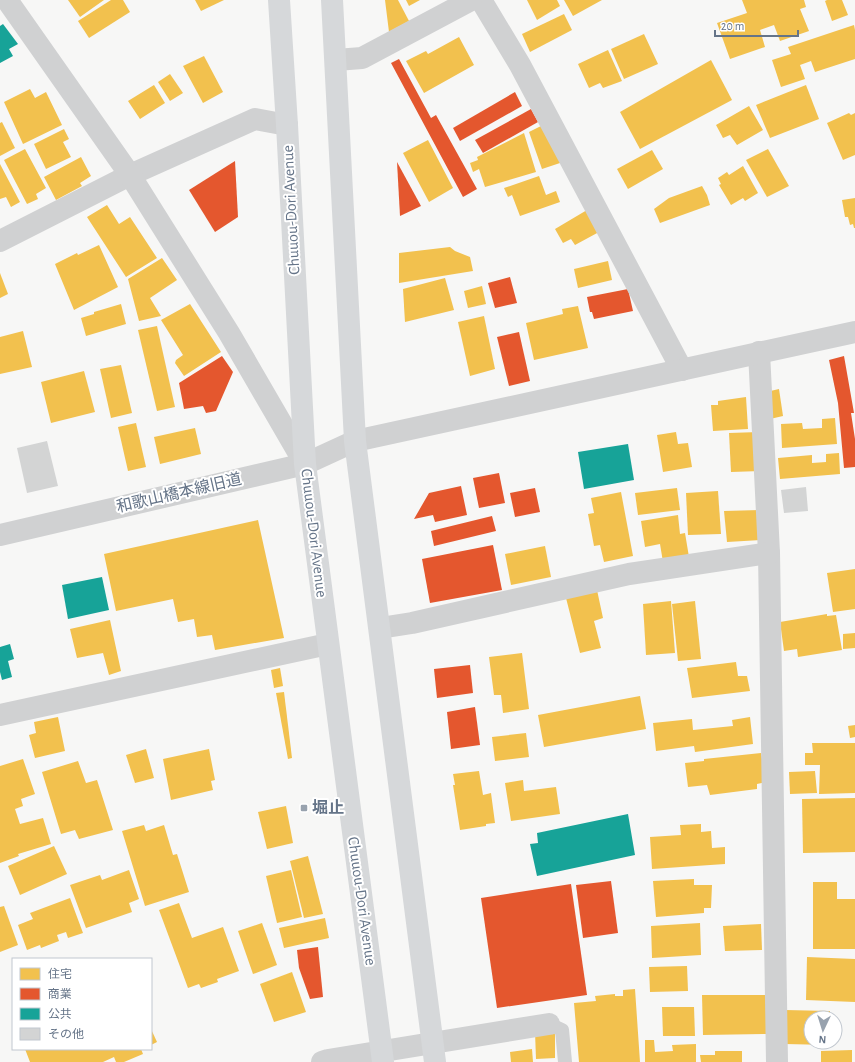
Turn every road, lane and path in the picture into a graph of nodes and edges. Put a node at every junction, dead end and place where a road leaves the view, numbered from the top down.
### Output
1 (7, 0) edge
2 (279, 0) edge
3 (332, 0) edge
4 (471, 0) edge
5 (481, 0) edge
6 (336, 60) junction
7 (287, 125) junction
8 (130, 175) junction
9 (0, 241) edge
10 (855, 332) edge
11 (759, 352) junction
12 (682, 370) junction
13 (355, 441) junction
14 (305, 464) junction
15 (0, 535) edge
16 (769, 553) junction
17 (380, 628) junction
18 (328, 644) junction
19 (0, 715) edge
20 (549, 1024) joint
21 (434, 1052) edge
22 (382, 1057) edge
23 (322, 1062) edge
24 (565, 1062) edge
25 (777, 1062) edge

1 - 8 street
2 - 7 highway, Chuuou-Dori Avenue
3 - 6 highway
4 - 6 street
5 - 12 street
6 - 13 highway
7 - 8 street
7 - 14 highway, Chuuou-Dori Avenue
8 - 9 street
8 - 14 street
10 - 11 street, 和歌山橋本線旧道
11 - 12 street, 和歌山橋本線旧道
11 - 16 street
12 - 13 street, 和歌山橋本線旧道
13 - 14 street, 和歌山橋本線旧道
13 - 17 highway
14 - 15 street, 和歌山橋本線旧道
14 - 18 highway, Chuuou-Dori Avenue
16 - 17 street
16 - 25 street
17 - 21 highway
18 - 19 street
18 - 22 highway, Chuuou-Dori Avenue
20 - 21 street
20 - 24 lane
21 - 22 street
22 - 23 street

